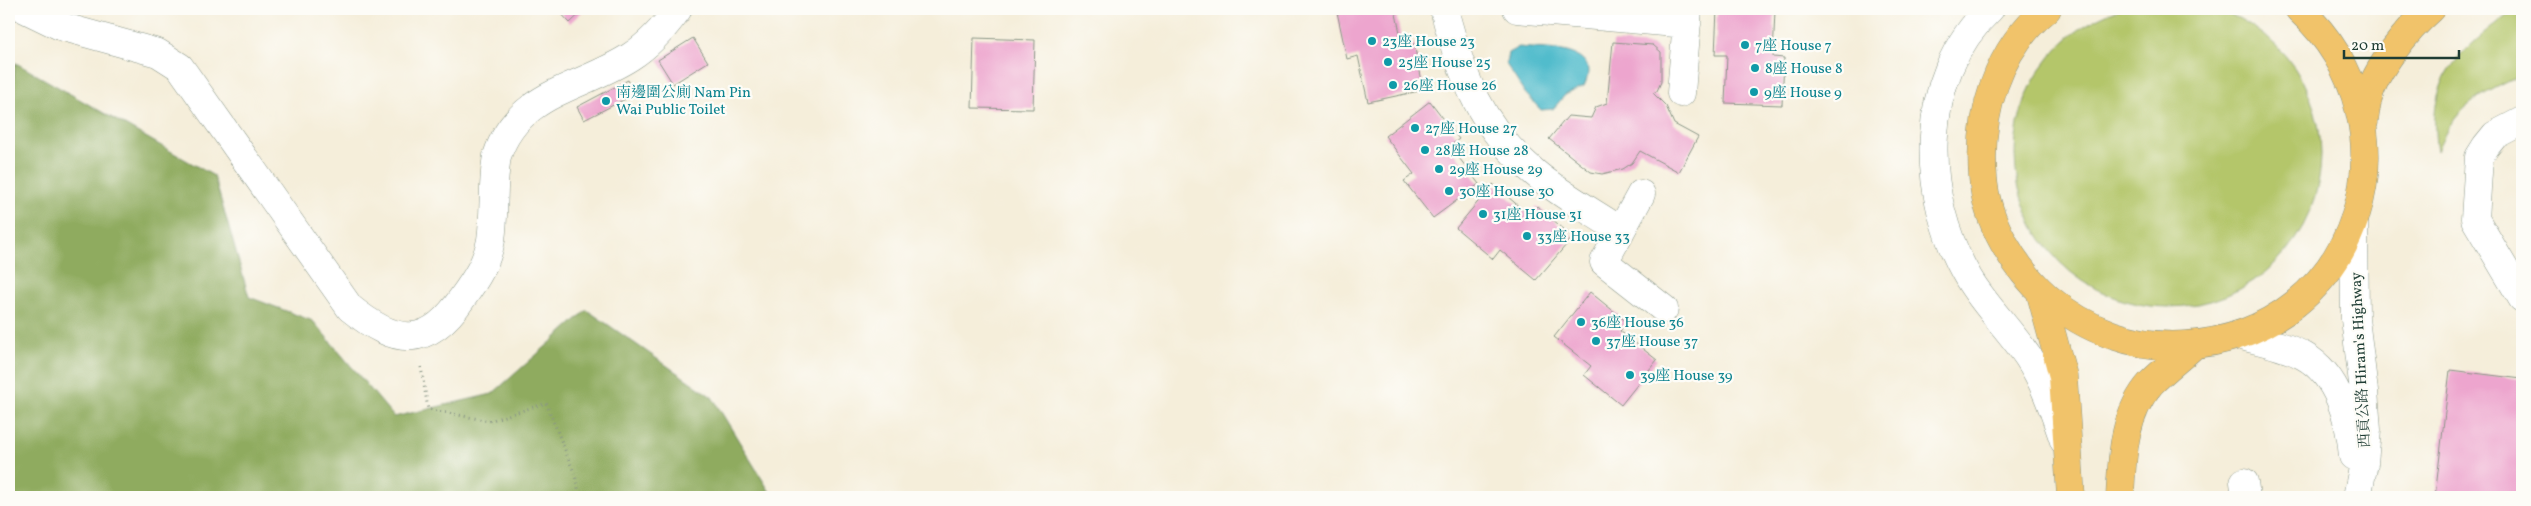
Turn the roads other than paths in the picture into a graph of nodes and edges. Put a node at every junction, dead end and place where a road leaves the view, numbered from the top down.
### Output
1 (26, 9) edge
2 (678, 9) edge
3 (1444, 9) edge
4 (1517, 9) edge
5 (1990, 9) edge
6 (2047, 9) edge
7 (2300, 9) edge
8 (2431, 9) edge
9 (1687, 16) edge
10 (1681, 93) dead end
11 (2522, 122) edge
12 (2364, 126) junction
13 (1641, 194) dead end
14 (2354, 221) junction
15 (1621, 231) junction
16 (2040, 291) junction
17 (2522, 298) edge
18 (1664, 309) dead end
19 (2238, 335) junction
20 (2195, 344) junction
21 (2069, 454) junction
22 (2071, 497) edge
23 (2120, 497) edge
24 (2357, 497) edge

1 - 2 street
3 - 15 street
4 - 9 street
5 - 21 street
6 - 16 main road
7 - 12 main road
8 - 12 main road
9 - 10 street
11 - 17 street
12 - 14 main road
13 - 15 street
14 - 19 main road
14 - 24 street, 西貢公路 Hiram's Highway
15 - 18 street
16 - 20 main road
16 - 21 main road
19 - 20 main road
19 - 24 street, 西貢公路 Hiram's Highway
20 - 23 main road
21 - 22 main road

